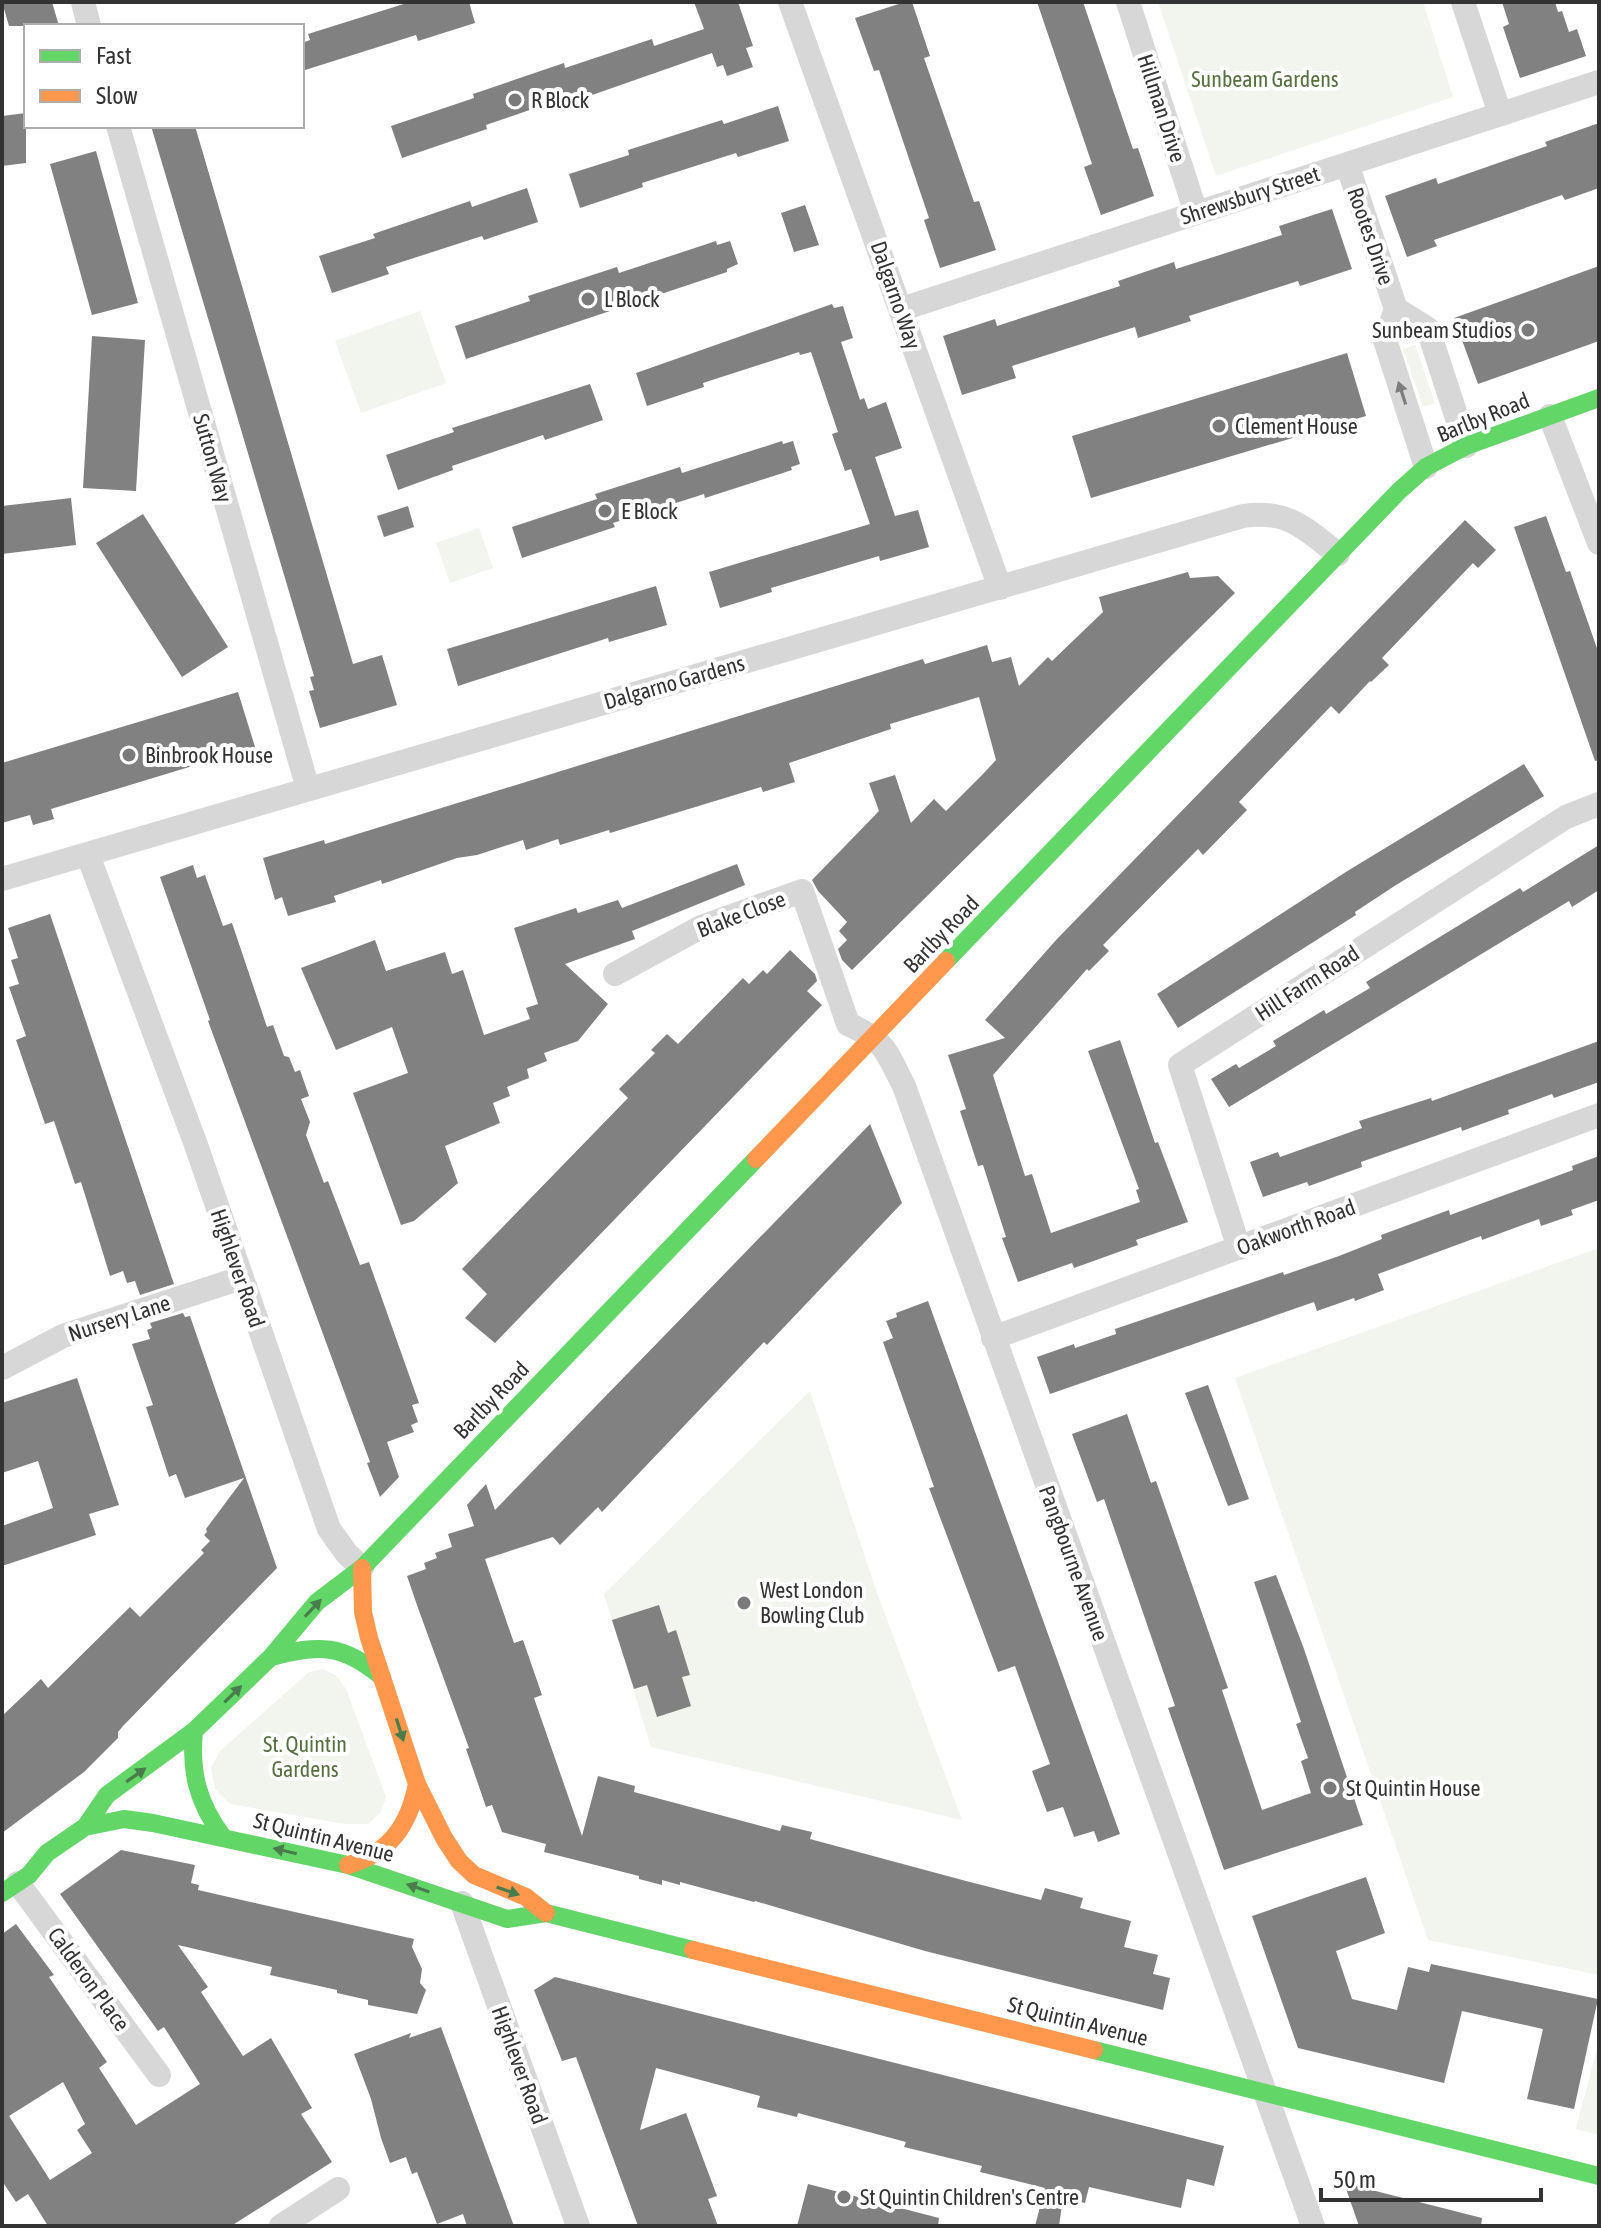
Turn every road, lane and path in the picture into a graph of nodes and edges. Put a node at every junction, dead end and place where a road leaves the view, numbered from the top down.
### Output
1 (83, 2) edge
2 (790, 2) edge
3 (1128, 2) edge
4 (1463, 2) edge
5 (88, 24) edge
6 (1599, 82) edge
7 (1500, 114) junction
8 (119, 128) edge
9 (1347, 164) junction
10 (1196, 213) junction
11 (902, 309) junction
12 (1396, 309) junction
13 (1599, 398) edge
14 (1550, 416) junction
15 (1466, 446) junction
16 (1426, 467) junction
17 (1599, 543) edge
18 (1338, 554) junction
19 (1000, 588) junction
20 (308, 789) junction
21 (1599, 804) edge
22 (88, 855) junction
23 (2, 879) edge
24 (615, 974) dead end
25 (875, 1037) junction
26 (1599, 1115) edge
27 (1239, 1248) junction
28 (241, 1278) junction
29 (993, 1338) junction
30 (2, 1368) edge
31 (362, 1568) junction
32 (271, 1657) junction
33 (382, 1677) junction
34 (194, 1731) junction
35 (417, 1784) junction
36 (85, 1827) junction
37 (223, 1837) junction
38 (348, 1865) junction
39 (10, 1888) edge
40 (462, 1903) junction
41 (546, 1913) junction
42 (159, 2075) dead end
43 (1266, 2093) junction
44 (1599, 2176) edge
45 (338, 2189) dead end
46 (281, 2226) edge
47 (578, 2226) edge
48 (1313, 2226) edge

1 - 5 street
2 - 11 street, Dalgarno Way
3 - 10 street, Hillman Drive
4 - 7 street
6 - 7 street, Shrewsbury Street
7 - 9 street, Shrewsbury Street
8 - 20 street, Sutton Way
9 - 10 street, Shrewsbury Street
9 - 12 street, Rootes Drive
10 - 11 street, Shrewsbury Street
11 - 19 street, Dalgarno Way
12 - 15 street, Rootes Drive
16 -> 12 street, Rootes Drive
13 - 14 main road, Barlby Road
14 - 15 main road, Barlby Road
14 - 17 street
15 - 16 main road, Barlby Road
16 - 18 main road, Barlby Road
18 - 19 street, Dalgarno Gardens
18 - 25 main road, Barlby Road
19 - 20 street, Dalgarno Gardens
20 - 22 street, Dalgarno Gardens
21 - 27 street, Hill Farm Road
22 - 23 street, Dalgarno Gardens
22 - 28 street, Highlever Road
24 - 25 street, Blake Close
25 - 29 street, Pangbourne Avenue
25 - 31 main road, Barlby Road
26 - 27 street, Oakworth Road
27 - 29 street, Oakworth Road
28 - 30 street, Nursery Lane
28 - 31 street, Highlever Road
29 - 43 street, Pangbourne Avenue
32 -> 31 main road
31 - 33 main road
32 - 33 main road
34 -> 32 main road
33 -> 35 main road
36 -> 34 main road
34 - 37 main road
35 - 38 main road
35 -> 41 main road, St Quintin Avenue
36 - 37 main road, St Quintin Avenue
36 - 39 main road
38 -> 37 main road, St Quintin Avenue
40 -> 38 main road, St Quintin Avenue
39 - 42 street, Calderon Place
40 - 41 main road, St Quintin Avenue
40 - 47 street, Highlever Road
41 - 43 main road, St Quintin Avenue
43 - 44 main road, St Quintin Avenue
43 - 48 street, Pangbourne Avenue
45 - 46 street

